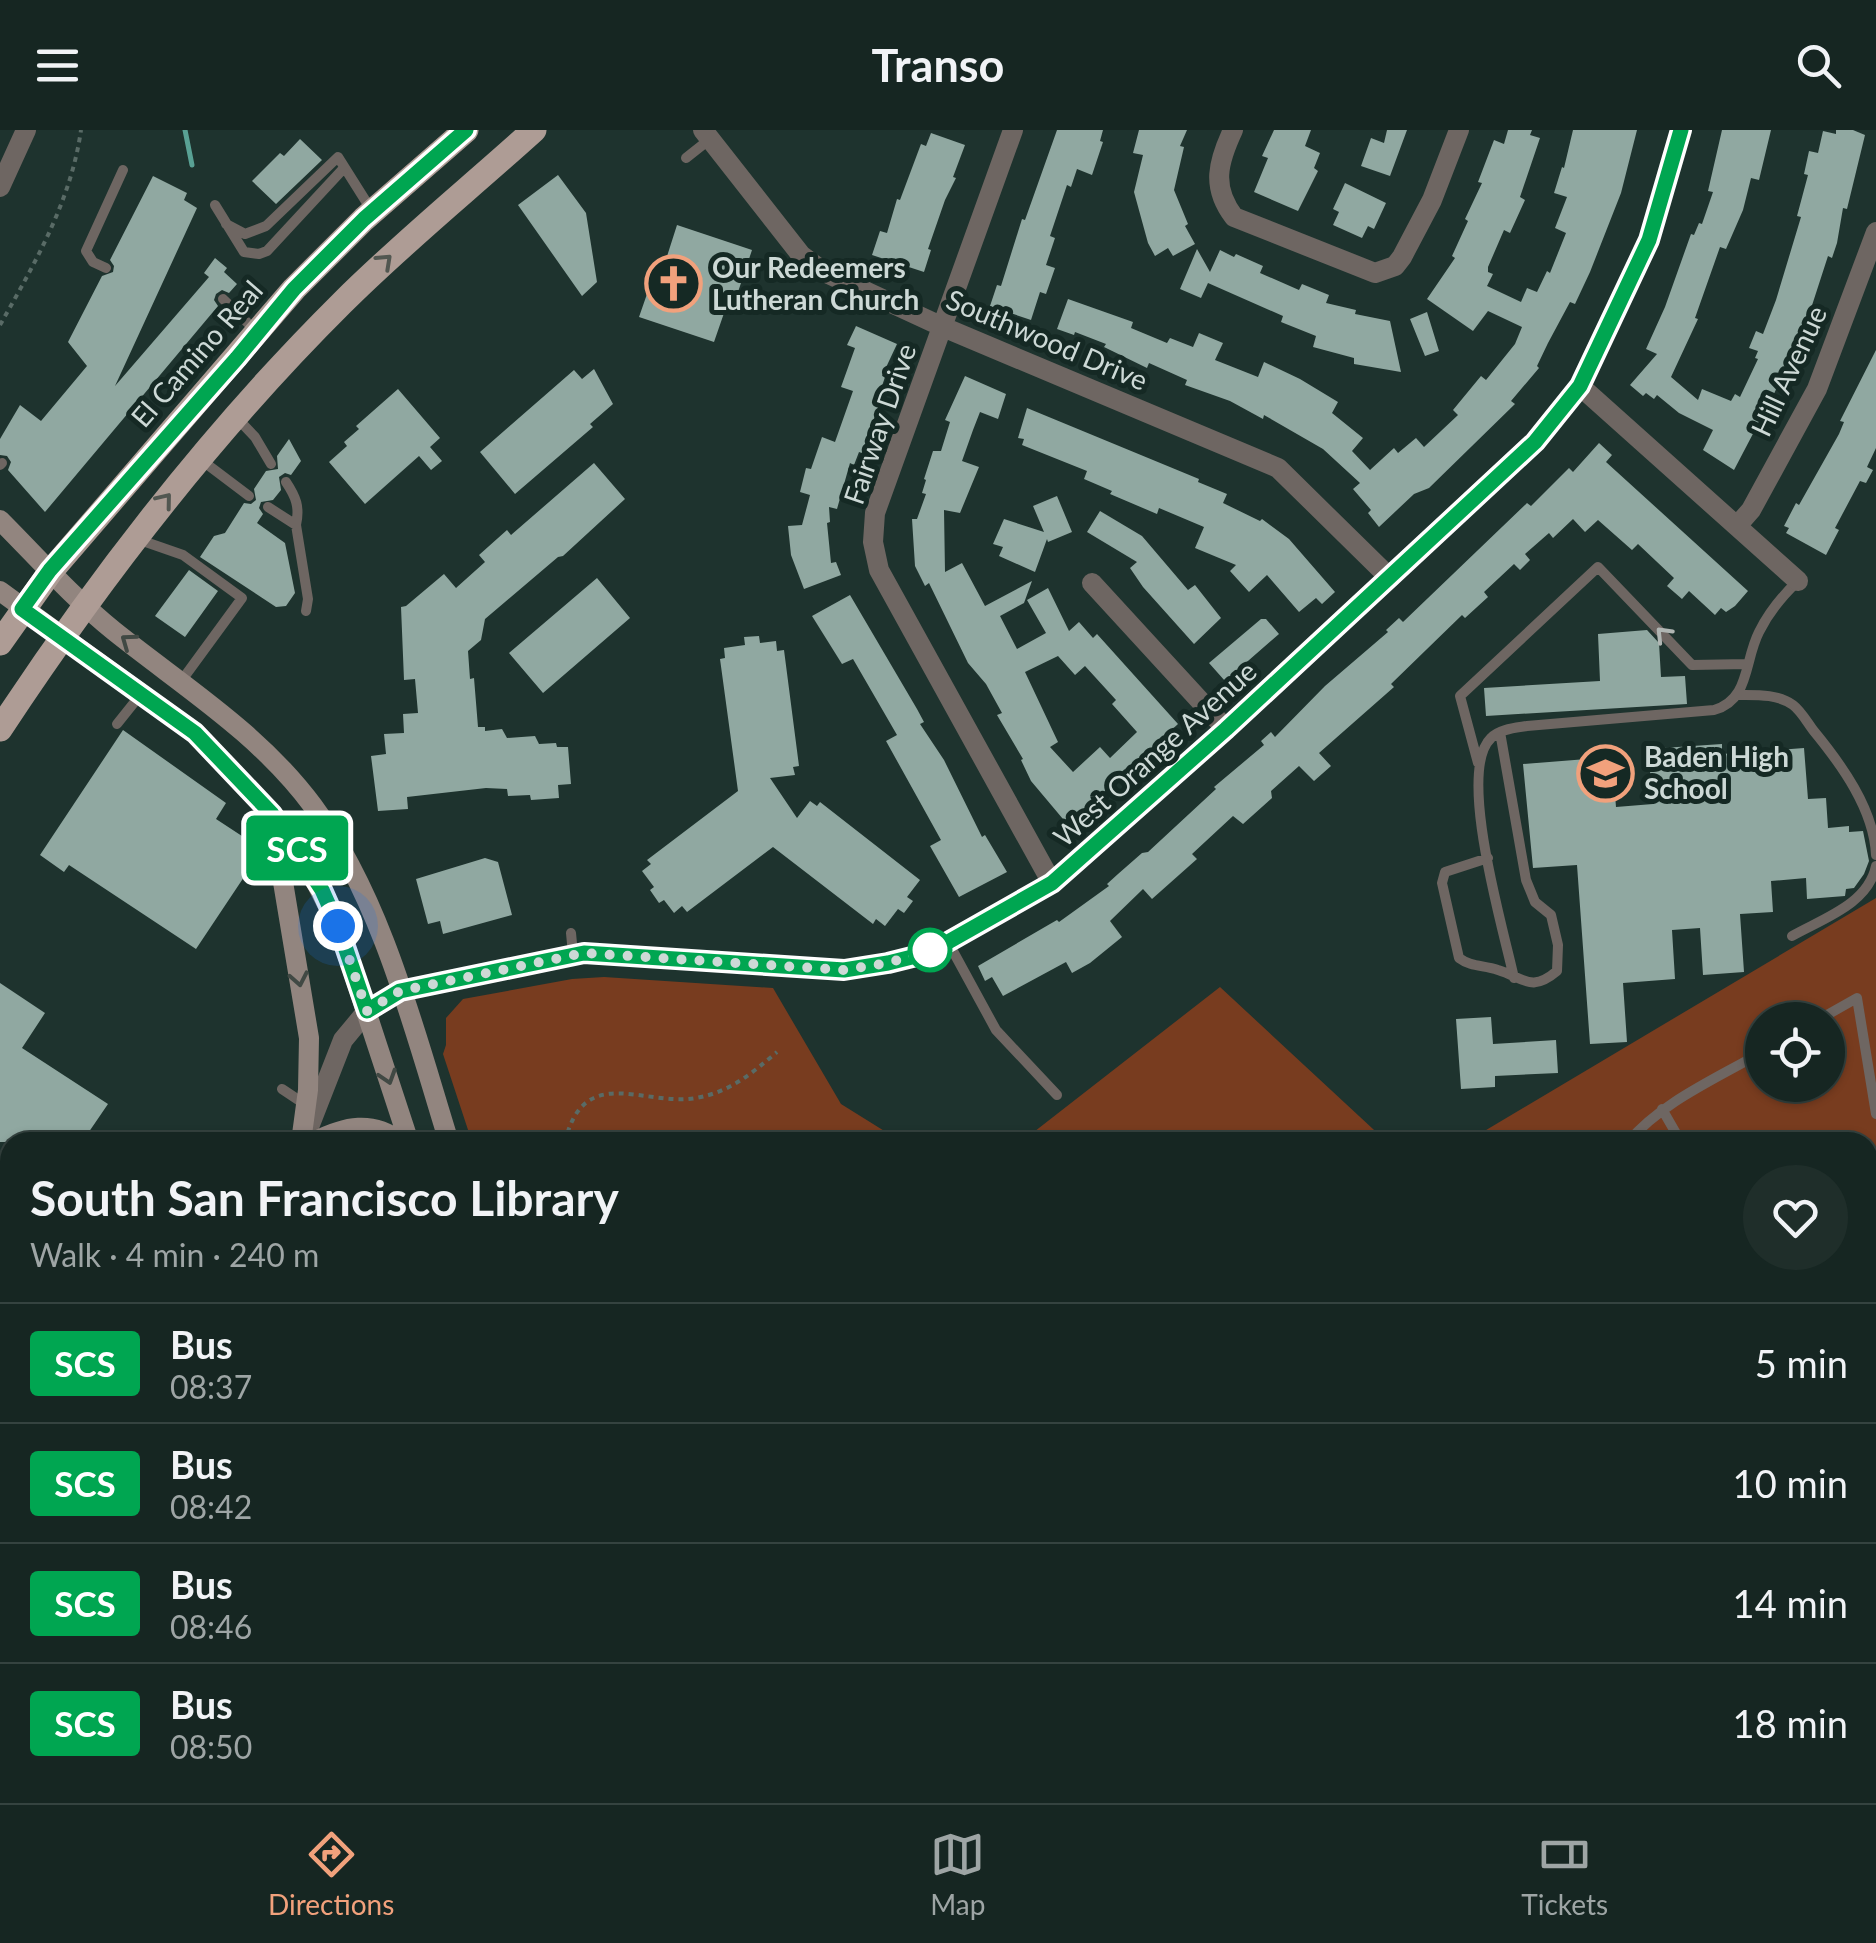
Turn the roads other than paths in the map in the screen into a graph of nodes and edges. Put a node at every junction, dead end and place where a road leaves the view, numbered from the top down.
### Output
1 (26, 130) edge
2 (466, 130) edge
3 (534, 130) edge
4 (1014, 130) edge
5 (1233, 130) edge
6 (1460, 130) edge
7 (1681, 130) edge
8 (706, 135) edge
9 (686, 158) dead end
10 (344, 168) junction
11 (123, 170) dead end
12 (0, 188) edge
13 (215, 205) dead end
14 (372, 211) junction
15 (226, 224) junction
16 (1876, 232) edge
17 (106, 268) dead end
18 (223, 300) dead end
19 (942, 327) junction
20 (258, 333) junction
21 (1580, 386) junction
22 (236, 417) junction
23 (199, 458) junction
24 (271, 464) dead end
25 (286, 482) dead end
26 (249, 496) dead end
27 (268, 508) dead end
28 (0, 520) edge
29 (296, 525) junction
30 (1737, 526) junction
31 (134, 538) junction
32 (50, 570) junction
33 (1390, 578) junction
34 (1798, 581) joint
35 (1092, 584) dead end
36 (0, 591) edge
37 (84, 604) junction
38 (22, 609) junction
39 (306, 611) dead end
40 (61, 637) junction
41 (0, 642) edge
42 (1747, 664) junction
43 (182, 680) junction
44 (141, 694) junction
45 (1739, 695) junction
46 (117, 724) dead end
47 (1226, 729) junction
48 (0, 730) edge
49 (1500, 732) junction
50 (1478, 764) junction
51 (272, 814) junction
52 (1876, 855) edge
53 (1488, 858) junction
54 (1876, 866) edge
55 (1052, 883) junction
56 (570, 933) dead end
57 (1792, 936) dead end
58 (948, 942) junction
59 (573, 955) junction
60 (1514, 978) junction
61 (400, 991) junction
62 (1845, 1005) edge
63 (367, 1011) junction
64 (1745, 1062) edge
65 (282, 1089) dead end
66 (1057, 1094) dead end
67 (306, 1105) junction
68 (1662, 1109) junction
69 (1876, 1114) edge
70 (303, 1132) edge
71 (306, 1132) edge
72 (334, 1132) edge
73 (387, 1132) edge
74 (407, 1132) edge
75 (446, 1132) edge
76 (1637, 1132) edge
77 (1675, 1132) edge

1 - 12 street
2 - 14 main road, El Camino Real
22 -> 3 main road
4 - 19 street, Fairway Drive
5 - 6 street
7 - 21 street, West Orange Avenue
8 - 9 lane
8 - 19 street, Southwood Drive
10 - 14 lane
10 - 15 lane
10 - 15 lane
11 - 17 lane
13 - 15 lane
14 - 20 main road, El Camino Real
16 - 30 street, Hill Avenue
18 - 20 lane
19 - 33 street, Southwood Drive
19 - 55 street, Fairway Drive
20 - 32 main road, El Camino Real
21 - 30 street
21 - 33 street, West Orange Avenue
22 - 23 main road
22 - 24 lane
23 - 26 lane
31 -> 23 main road
25 - 29 lane
27 - 29 lane
28 - 32 main road
29 - 39 lane
30 - 34 street
31 - 37 main road
31 - 43 lane
32 - 37 main road
32 - 38 main road, El Camino Real
33 - 47 street, West Orange Avenue
34 - 42 lane
35 - 47 street
36 - 38 main road
37 - 40 main road
43 -> 37 main road
38 - 40 main road
38 - 41 main road, El Camino Real
40 - 44 main road
40 - 48 main road
42 - 45 lane
42 -> 50 lane
43 - 61 main road
44 - 46 lane
44 - 51 main road
45 - 49 lane
45 - 52 lane
47 - 55 street, West Orange Avenue
49 - 50 lane
49 - 60 lane
50 - 53 lane
51 - 63 main road
51 -> 67 main road
53 - 60 lane
53 - 60 lane
54 - 57 lane
55 - 58 street, West Orange Avenue
56 - 59 lane
58 - 59 street, West Orange Avenue
58 - 66 lane
59 - 61 street, West Orange Avenue
61 - 63 street, West Orange Avenue
61 - 75 main road
62 - 69 lane
63 - 71 street
63 -> 74 main road
64 - 68 lane
65 - 67 lane
67 - 70 main road
68 - 76 lane
68 - 77 lane
72 - 73 main road

